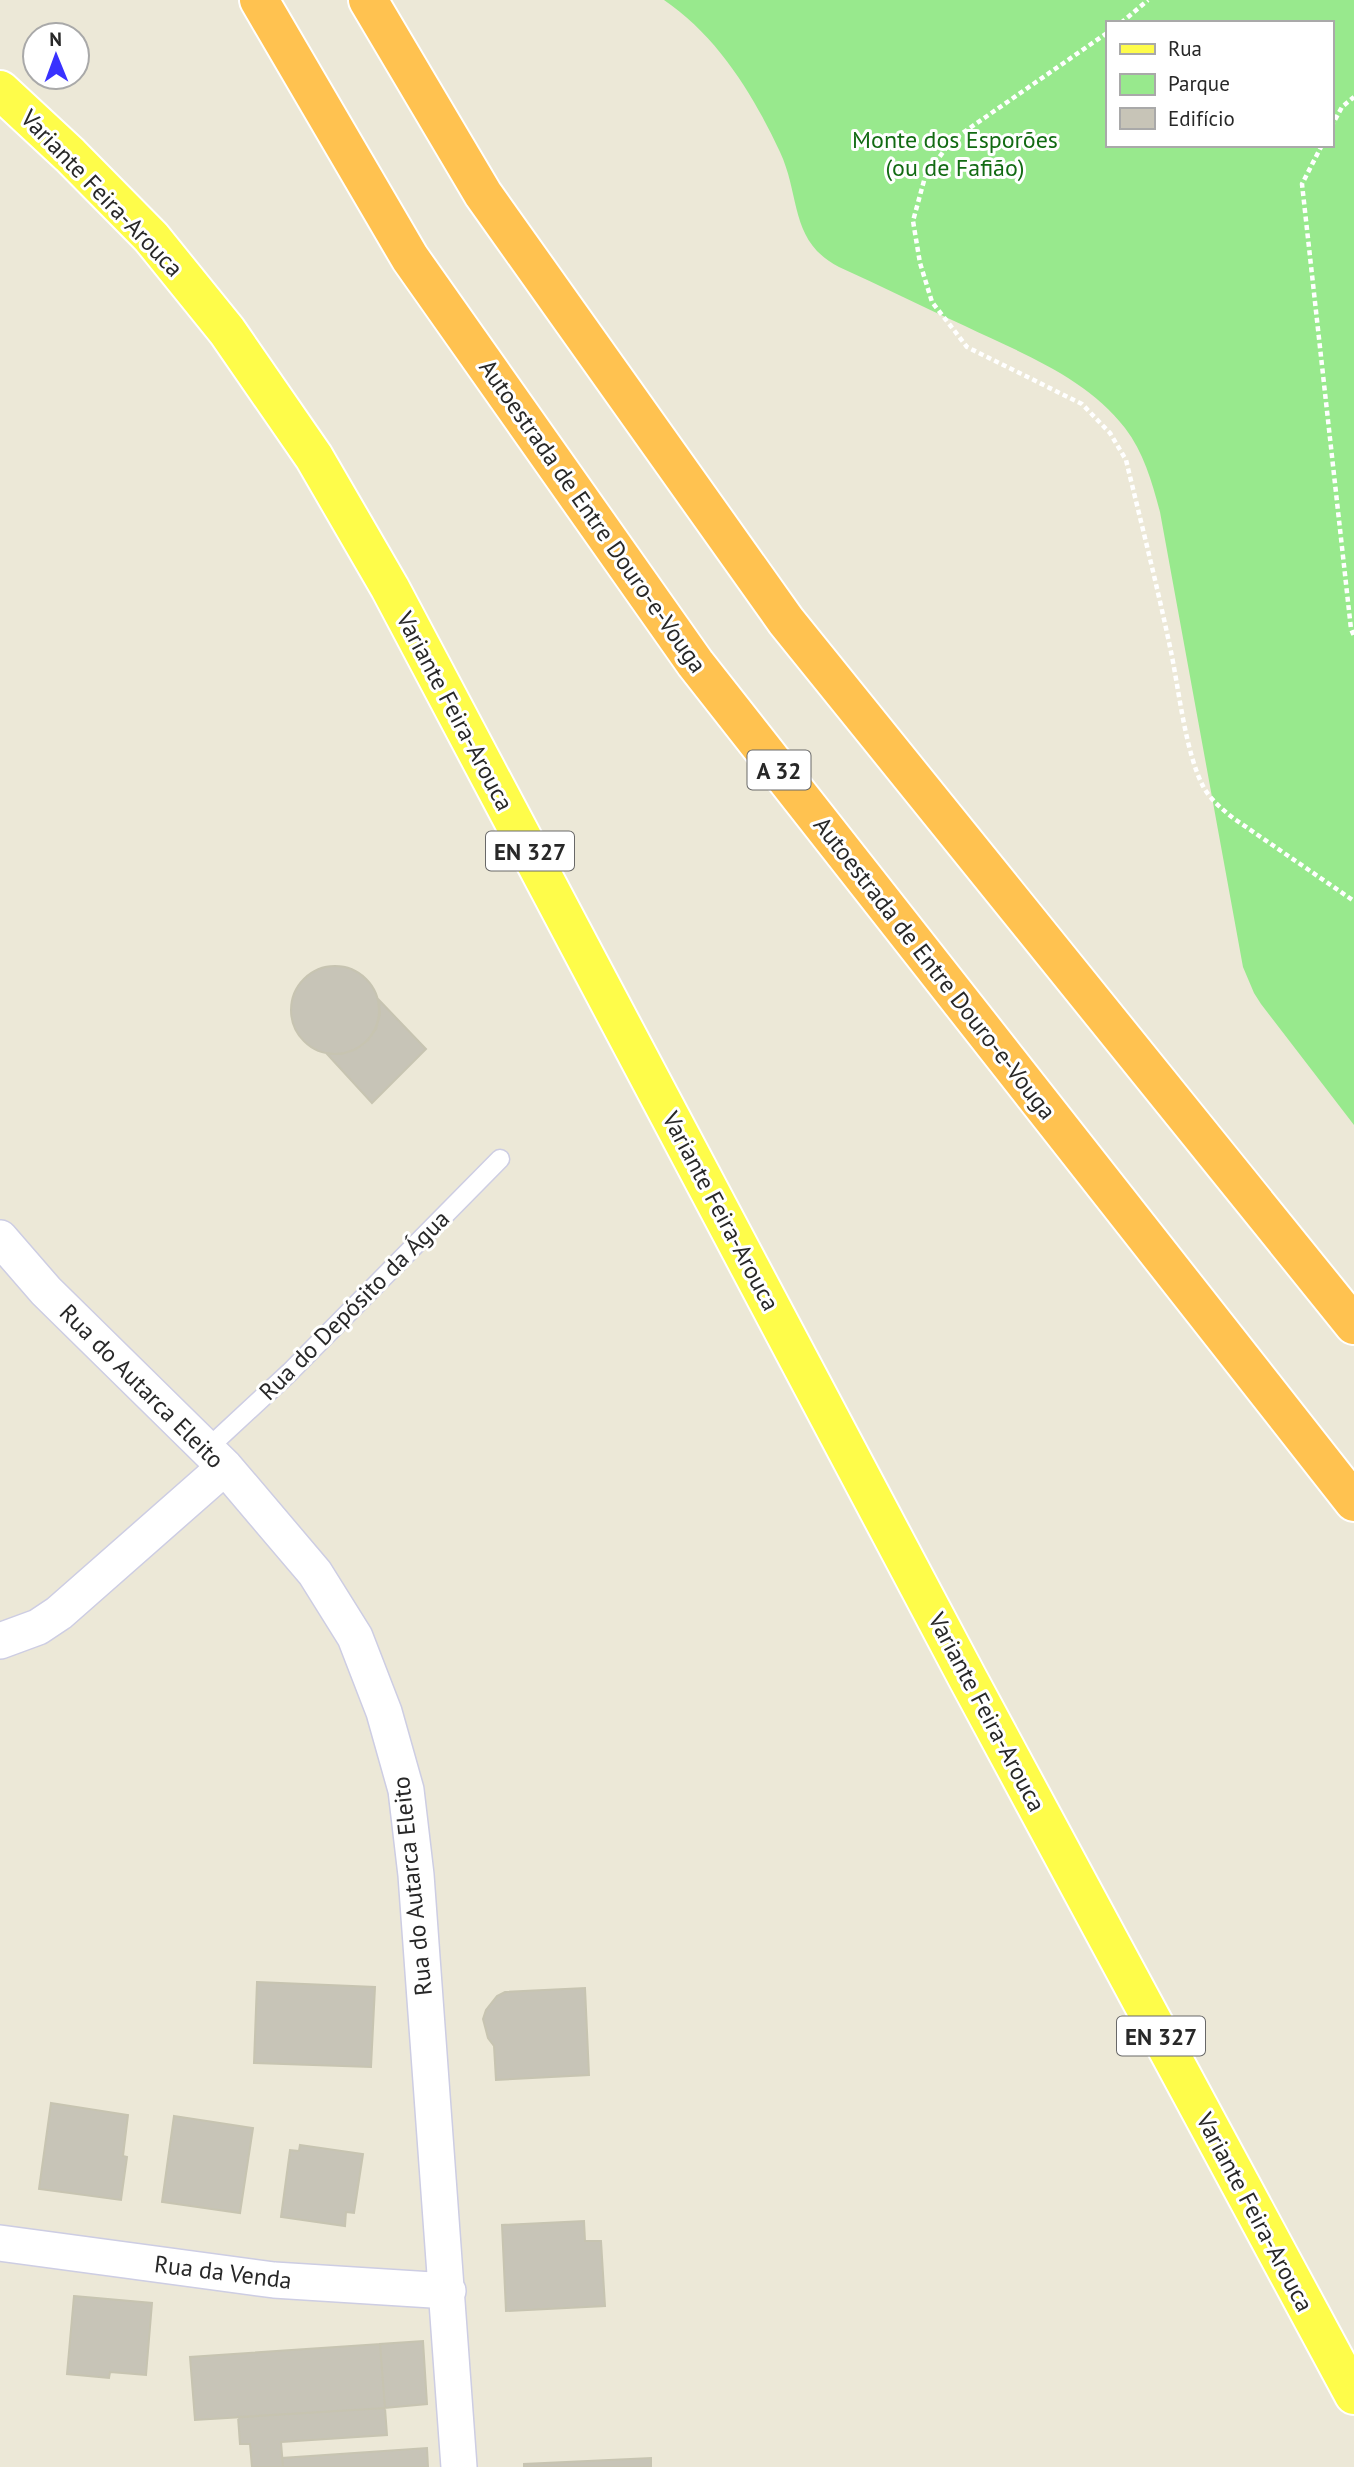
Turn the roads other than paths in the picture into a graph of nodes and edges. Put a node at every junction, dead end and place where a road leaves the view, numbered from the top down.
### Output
1 (259, 0) edge
2 (368, 0) edge
3 (0, 90) edge
4 (500, 1159) dead end
5 (0, 1238) edge
6 (1354, 1325) edge
7 (216, 1458) junction
8 (1354, 1502) edge
9 (0, 1641) edge
10 (0, 2244) edge
11 (447, 2291) junction
12 (1354, 2395) edge
13 (458, 2467) edge

1 - 8 highway, Autoestrada de Entre Douro-e-Vouga / A 32
2 - 6 highway
3 - 12 main road, Variante Feira-Arouca / EN 327
4 - 7 lane, Rua do Depósito da Água
5 - 7 street, Rua do Autarca Eleito
7 - 9 street
7 - 11 street, Rua do Autarca Eleito
10 - 11 street, Rua da Venda
11 - 13 street, Rua do Autarca Eleito

